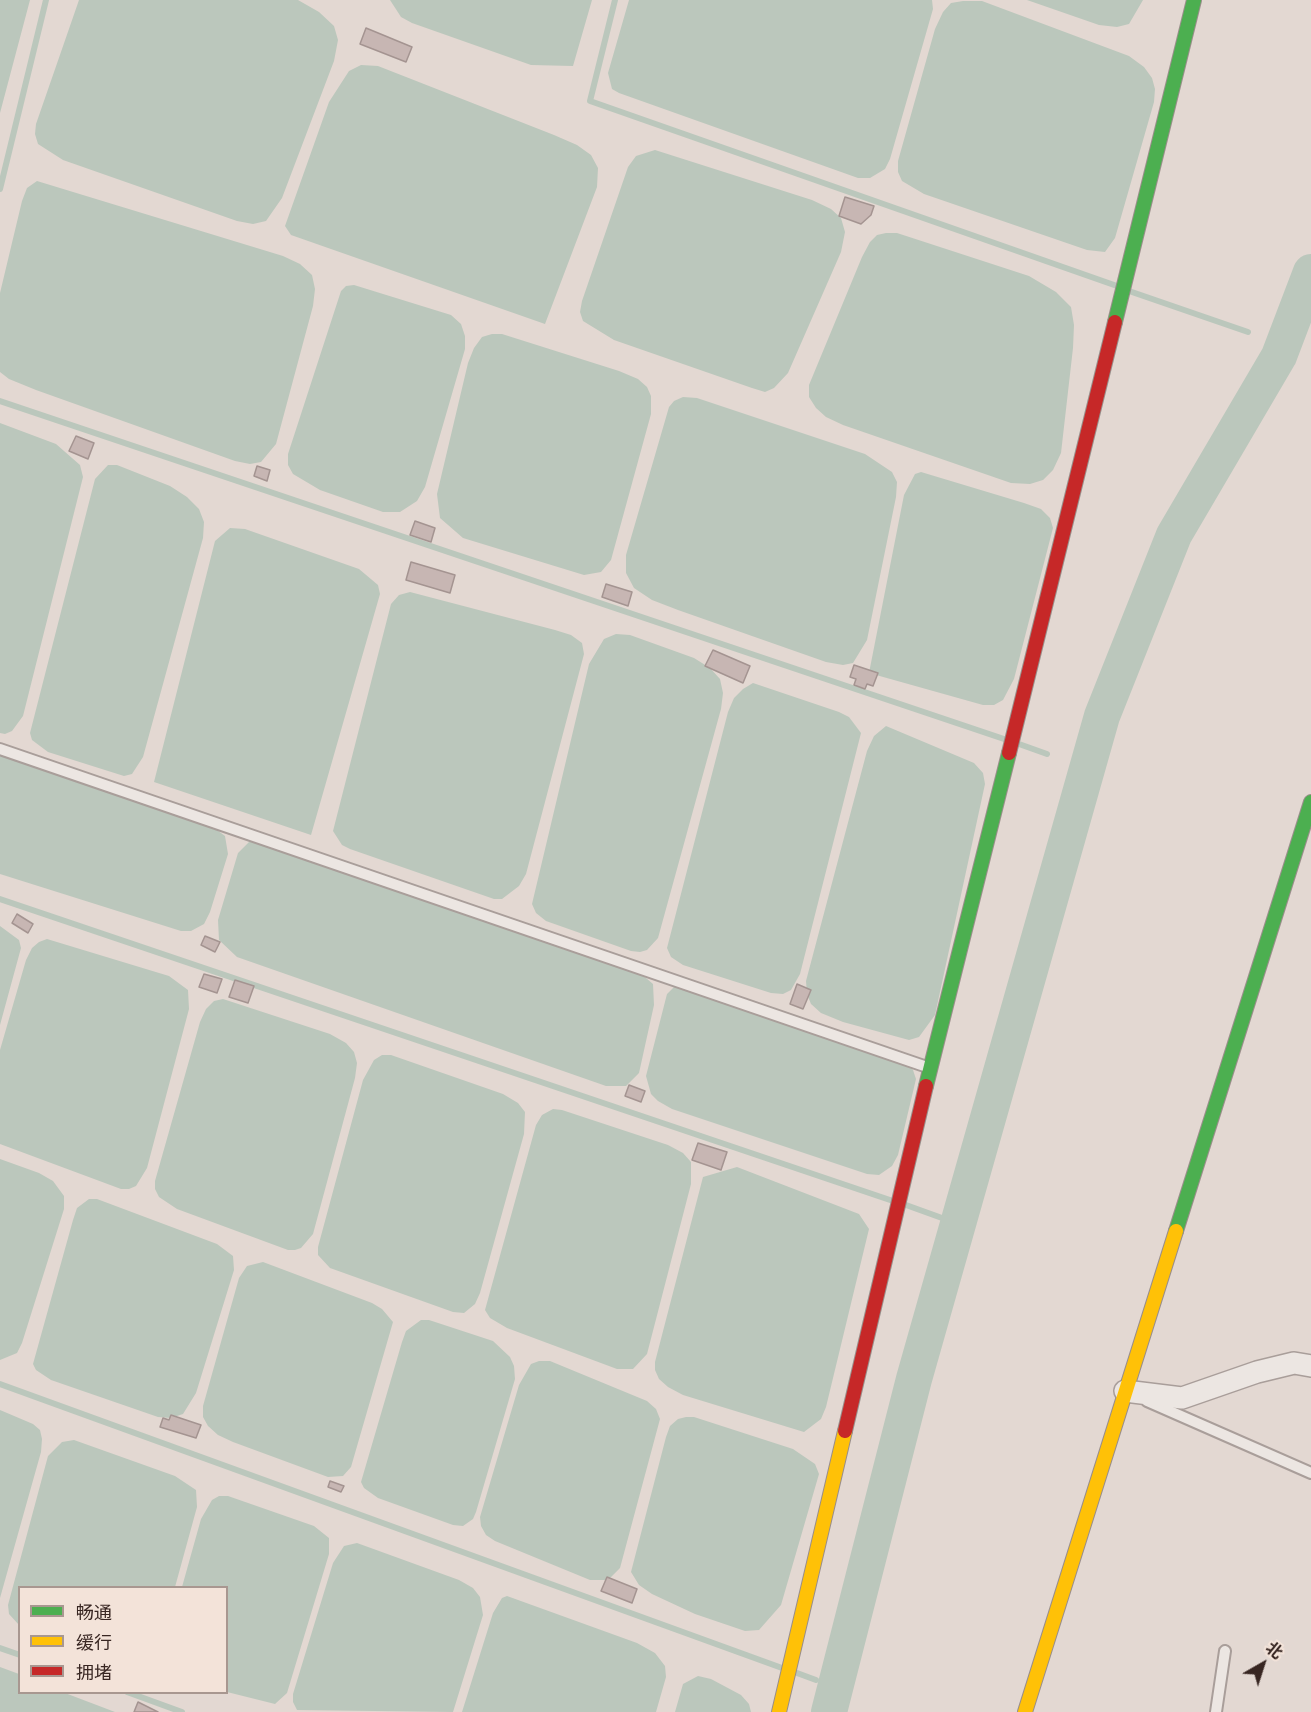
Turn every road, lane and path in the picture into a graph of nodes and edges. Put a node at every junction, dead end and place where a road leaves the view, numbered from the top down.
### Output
1 (1194, 0) edge
2 (0, 748) edge
3 (1311, 802) edge
4 (930, 1068) junction
5 (1311, 1366) edge
6 (1125, 1391) junction
7 (1311, 1473) edge
8 (1225, 1651) dead end
9 (779, 1712) edge
10 (1025, 1712) edge
11 (1216, 1712) edge

1 - 4 street
2 - 4 lane
3 - 6 street
4 - 9 street
5 - 6 street
6 - 7 lane
6 - 10 street
8 - 11 lane

